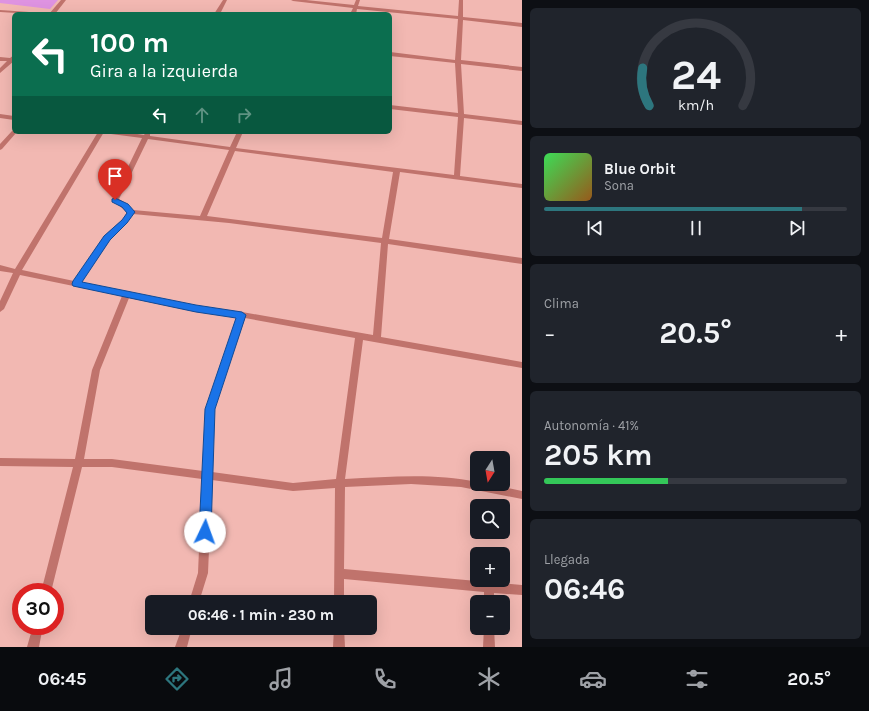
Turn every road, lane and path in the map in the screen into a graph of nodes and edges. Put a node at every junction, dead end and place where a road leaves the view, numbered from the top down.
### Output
1 (64, 0) edge
2 (225, 0) edge
3 (293, 0) edge
4 (358, 0) edge
5 (461, 0) edge
6 (356, 7) junction
7 (0, 11) edge
8 (12, 12) edge
9 (54, 12) edge
10 (218, 12) edge
11 (354, 12) edge
12 (461, 18) junction
13 (522, 25) edge
14 (392, 54) edge
15 (0, 59) edge
16 (12, 59) edge
17 (12, 60) edge
18 (458, 61) junction
19 (522, 69) edge
20 (0, 71) edge
21 (392, 107) edge
22 (461, 115) junction
23 (0, 116) edge
24 (12, 118) edge
25 (522, 123) edge
26 (12, 134) edge
27 (100, 134) edge
28 (147, 134) edge
29 (239, 134) edge
30 (0, 148) edge
31 (233, 149) junction
32 (397, 170) junction
33 (457, 177) junction
34 (522, 186) edge
35 (131, 212) junction
36 (203, 217) junction
37 (385, 241) junction
38 (522, 261) edge
39 (0, 268) edge
40 (17, 272) junction
41 (76, 284) junction
42 (127, 294) junction
43 (0, 310) edge
44 (242, 315) junction
45 (359, 337) junction
46 (377, 339) junction
47 (522, 365) edge
48 (0, 462) edge
49 (79, 462) junction
50 (208, 476) junction
51 (340, 483) junction
52 (522, 495) edge
53 (340, 574) junction
54 (48, 583) edge
55 (470, 585) edge
56 (489, 587) joint
57 (522, 590) edge
58 (196, 595) edge
59 (339, 595) edge
60 (489, 595) edge
61 (36, 635) edge
62 (185, 635) edge
63 (339, 635) edge
64 (489, 635) edge
65 (33, 647) edge
66 (181, 647) edge
67 (339, 647) edge
68 (489, 647) edge

1 - 9 street
2 - 10 street
3 - 6 street
4 - 6 street
5 - 12 street
6 - 11 street
6 - 12 street
7 - 8 street
12 - 13 street
12 - 18 street
14 - 18 street
15 - 16 street
17 - 20 street
18 - 19 street
18 - 22 street
21 - 22 street
22 - 25 street
22 - 33 street
23 - 24 street
26 - 30 street
27 - 40 street
28 - 31 street
28 - 35 street
29 - 31 street
31 - 32 street
31 - 36 street
32 - 33 street
32 - 37 street
33 - 34 street
35 - 36 street
35 - 41 street
36 - 37 street
37 - 38 street
37 - 46 street
39 - 40 street
40 - 41 street
40 - 43 street
41 - 42 street
42 - 44 street
42 - 49 street
44 - 45 street
44 - 50 street
45 - 46 street
45 - 51 street
46 - 47 street
48 - 49 street
49 - 50 street
49 - 54 street
50 - 51 street
50 - 58 street
51 - 52 street
51 - 53 street
53 - 55 street
53 - 59 street
56 - 57 street
56 - 60 street
61 - 65 street
62 - 66 street
63 - 67 street
64 - 68 street

